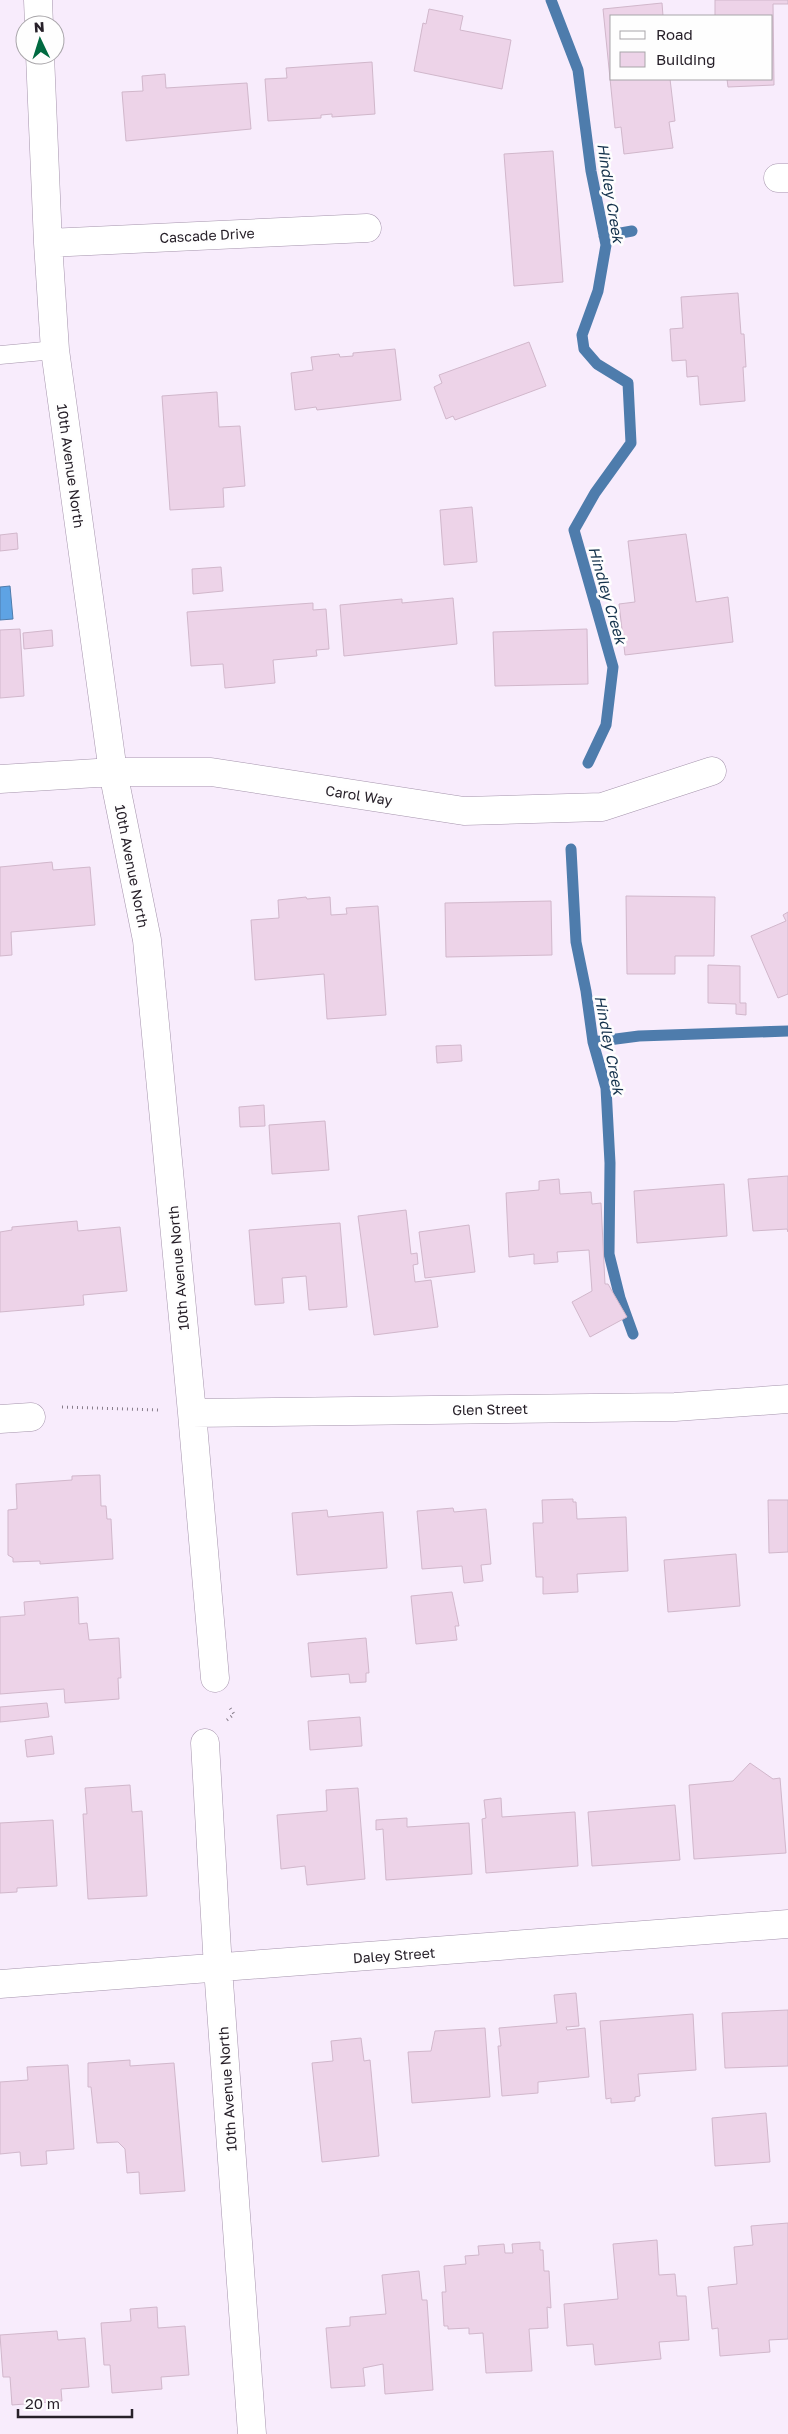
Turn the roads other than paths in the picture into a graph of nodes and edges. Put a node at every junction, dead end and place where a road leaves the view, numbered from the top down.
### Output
1 (38, 0) edge
2 (39, 15) edge
3 (40, 65) edge
4 (367, 228) dead end
5 (48, 243) junction
6 (55, 350) junction
7 (0, 355) edge
8 (712, 771) dead end
9 (113, 772) junction
10 (0, 779) edge
11 (788, 1400) edge
12 (192, 1413) junction
13 (31, 1417) road end
14 (0, 1419) edge
15 (214, 1678) dead end
16 (205, 1743) dead end
17 (788, 1924) edge
18 (218, 1968) junction
19 (0, 1984) edge
20 (252, 2434) edge

1 - 2 street
3 - 5 street, 10th Avenue North
4 - 5 street, Cascade Drive
5 - 6 street, 10th Avenue North
6 - 7 lane
6 - 9 street, 10th Avenue North
8 - 9 street, Carol Way
9 - 10 street, Carol Way
9 - 12 street, 10th Avenue North
11 - 12 street, Glen Street
12 - 15 street, 10th Avenue North
13 - 14 street
16 - 18 street, 10th Avenue North
17 - 18 street, Daley Street
18 - 19 street, Daley Street
18 - 20 street, 10th Avenue North

